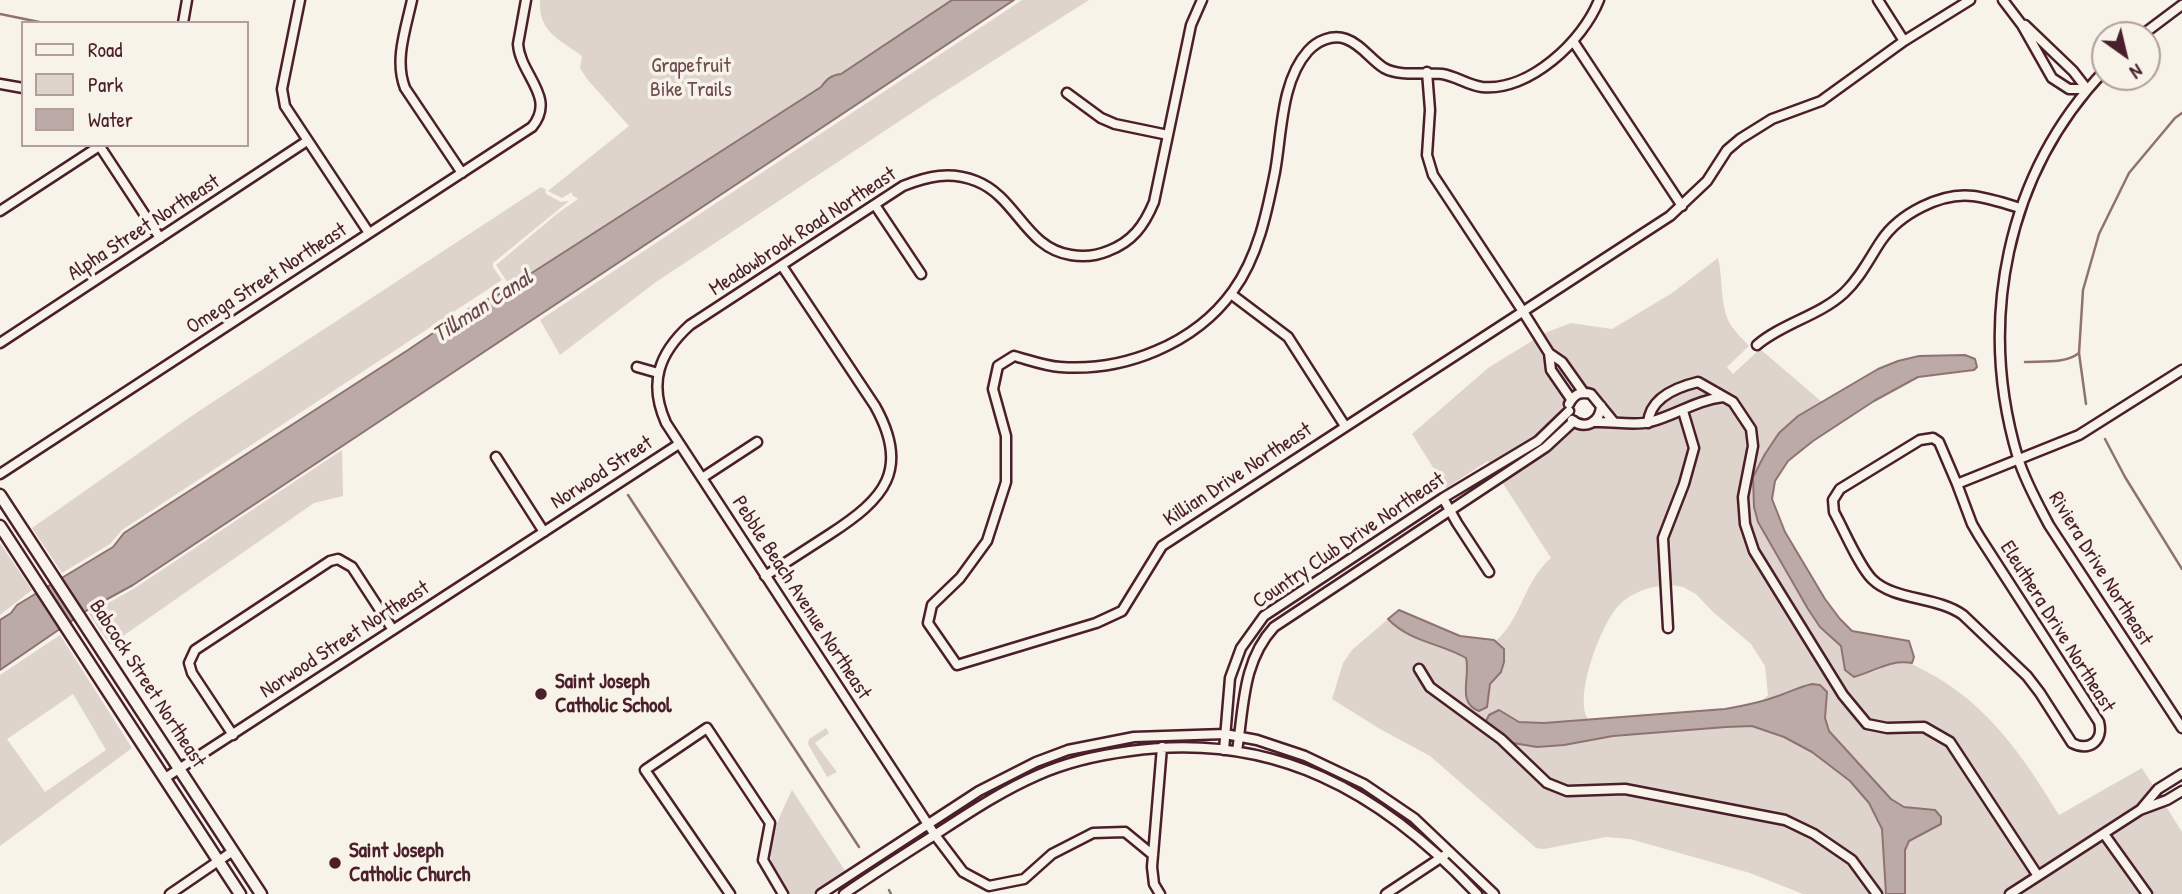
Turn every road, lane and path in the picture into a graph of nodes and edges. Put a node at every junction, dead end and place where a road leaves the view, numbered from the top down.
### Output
1 (187, 0) edge
2 (300, 0) edge
3 (412, 0) edge
4 (526, 0) edge
5 (1202, 0) edge
6 (1598, 0) edge
7 (1878, 0) edge
8 (1970, 0) edge
9 (2003, 0) edge
10 (2182, 5) edge
11 (183, 21) edge
12 (2161, 21) edge
13 (2022, 25) junction
14 (1573, 41) junction
15 (1904, 41) junction
16 (1427, 72) junction
17 (0, 84) edge
18 (2091, 85) edge
19 (21, 88) edge
20 (2087, 89) junction
21 (1067, 93) dead end
22 (1168, 135) junction
23 (307, 141) junction
24 (97, 147) edge
25 (101, 147) edge
26 (462, 173) junction
27 (875, 205) junction
28 (1682, 206) junction
29 (2020, 208) junction
30 (0, 211) edge
31 (369, 233) junction
32 (160, 238) junction
33 (782, 266) junction
34 (921, 274) dead end
35 (1231, 294) junction
36 (1522, 310) junction
37 (0, 343) edge
38 (1757, 345) dead end
39 (1549, 353) junction
40 (638, 367) dead end
41 (2182, 370) edge
42 (658, 373) junction
43 (1584, 393) junction
44 (1724, 397) junction
45 (1571, 399) junction
46 (1601, 406) junction
47 (1569, 411) junction
48 (1683, 411) junction
49 (1574, 421) junction
50 (1613, 421) junction
51 (1595, 422) junction
52 (1648, 423) junction
53 (1345, 426) junction
54 (757, 442) dead end
55 (679, 444) junction
56 (496, 457) dead end
57 (2018, 459) junction
58 (0, 474) edge
59 (702, 478) junction
60 (1957, 484) junction
61 (0, 495) edge
62 (1443, 498) junction
63 (1451, 510) junction
64 (0, 526) edge
65 (544, 532) junction
66 (1489, 572) dead end
67 (765, 576) junction
68 (1668, 628) dead end
69 (393, 630) junction
70 (114, 669) junction
71 (1419, 669) dead end
72 (99, 678) junction
73 (2182, 728) edge
74 (1225, 734) junction
75 (233, 735) junction
76 (1240, 737) junction
77 (1162, 747) junction
78 (1224, 750) junction
79 (1237, 751) junction
80 (179, 768) junction
81 (2182, 774) edge
82 (165, 778) junction
83 (2182, 791) edge
84 (2140, 810) junction
85 (928, 824) junction
86 (2104, 834) junction
87 (935, 835) junction
88 (233, 851) junction
89 (1451, 851) junction
90 (1153, 855) junction
91 (1441, 859) junction
92 (219, 861) junction
93 (2038, 876) junction
94 (989, 890) edge
95 (170, 894) edge
96 (240, 894) edge
97 (261, 894) edge
98 (730, 894) edge
99 (783, 894) edge
100 (821, 894) edge
101 (844, 894) edge
102 (1160, 894) edge
103 (1386, 894) edge
104 (1477, 894) edge
105 (1493, 894) edge
106 (1877, 894) edge
107 (2009, 894) edge
108 (2147, 894) edge

1 - 11 street
2 - 23 street
3 - 26 street
4 - 26 street, Omega Street Northeast
5 - 22 street, Meadowbrook Road Northeast
6 - 14 street, Killian Drive Northeast
7 - 15 street
8 - 15 street, Killian Drive Northeast
9 - 13 street
10 - 12 street
13 - 20 street
13 - 20 street
14 - 16 street, Killian Drive Northeast
14 - 28 street
15 - 28 street, Killian Drive Northeast
16 - 35 street, Killian Drive Northeast
16 - 36 street
17 - 19 street
18 - 20 street, Riviera Drive Northeast
20 - 29 street, Riviera Drive Northeast
21 - 22 street
22 - 27 street, Meadowbrook Road Northeast
23 - 31 street
23 - 32 street, Alpha Street Northeast
24 - 30 street
25 - 32 street
26 - 31 street, Omega Street Northeast
27 - 33 street, Meadowbrook Road Northeast
27 - 34 street
28 - 36 street, Killian Drive Northeast
29 - 38 street
29 - 57 street, Riviera Drive Northeast
31 - 58 street, Omega Street Northeast
32 - 37 street, Alpha Street Northeast
33 - 42 street, Meadowbrook Road Northeast
33 - 67 street
35 - 53 street
35 - 53 street, Killian Drive Northeast
36 - 39 street
36 - 53 street, Killian Drive Northeast
39 - 43 street
39 - 45 street
40 - 42 street
41 - 57 street
42 - 55 street, Pebble Beach Avenue Northeast
43 - 45 street
43 - 46 street
44 - 48 street
44 - 52 street
44 - 93 street
45 - 47 street
46 - 50 street
46 - 51 street
47 - 49 street
47 - 62 street, Country Club Drive Northeast
48 - 52 street
48 - 68 street
49 - 51 street
49 - 63 street, Country Club Drive Northeast
50 - 51 street
50 - 52 street
54 - 59 street
55 - 59 street, Pebble Beach Avenue Northeast
55 - 65 street, Norwood Street
56 - 65 street
57 - 60 street
57 - 73 street, Riviera Drive Northeast
59 - 67 street, Pebble Beach Avenue Northeast
60 - 60 street, Eleuthera Drive Northeast
61 - 70 main road, Babcock Street Northeast
62 - 63 street
62 - 74 street, Country Club Drive Northeast
63 - 66 street
63 - 76 street, Country Club Drive Northeast
64 - 72 main road, Babcock Street Northeast
65 - 69 street, Norwood Street Northeast
67 - 85 street, Pebble Beach Avenue Northeast
69 - 75 street, Norwood Street Northeast
69 - 75 street
70 - 72 main road
70 - 80 main road, Babcock Street Northeast
71 - 106 street
72 - 82 main road, Babcock Street Northeast
74 - 76 street
74 - 78 street, Country Club Drive Northeast
74 - 85 street
75 - 80 street, Norwood Street Northeast
76 - 79 street, Country Club Drive Northeast
76 - 89 street
77 - 78 street
77 - 87 street
77 - 90 street
78 - 79 street
79 - 91 street
80 - 82 street, Norwood Street Northeast
80 - 88 main road, Babcock Street Northeast
81 - 84 street
82 - 92 main road, Babcock Street Northeast
83 - 84 street
84 - 86 street
85 - 87 street, Pebble Beach Avenue Northeast
85 - 100 street
86 - 93 street
86 - 108 street
87 - 94 street, Pebble Beach Avenue Northeast
87 - 101 street
88 - 92 street
88 - 97 main road, Babcock Street Northeast
89 - 91 street
89 - 105 street
90 - 94 street
90 - 102 street
91 - 103 street
91 - 104 street
92 - 95 street
92 - 96 main road, Babcock Street Northeast
93 - 107 street
98 - 99 street

